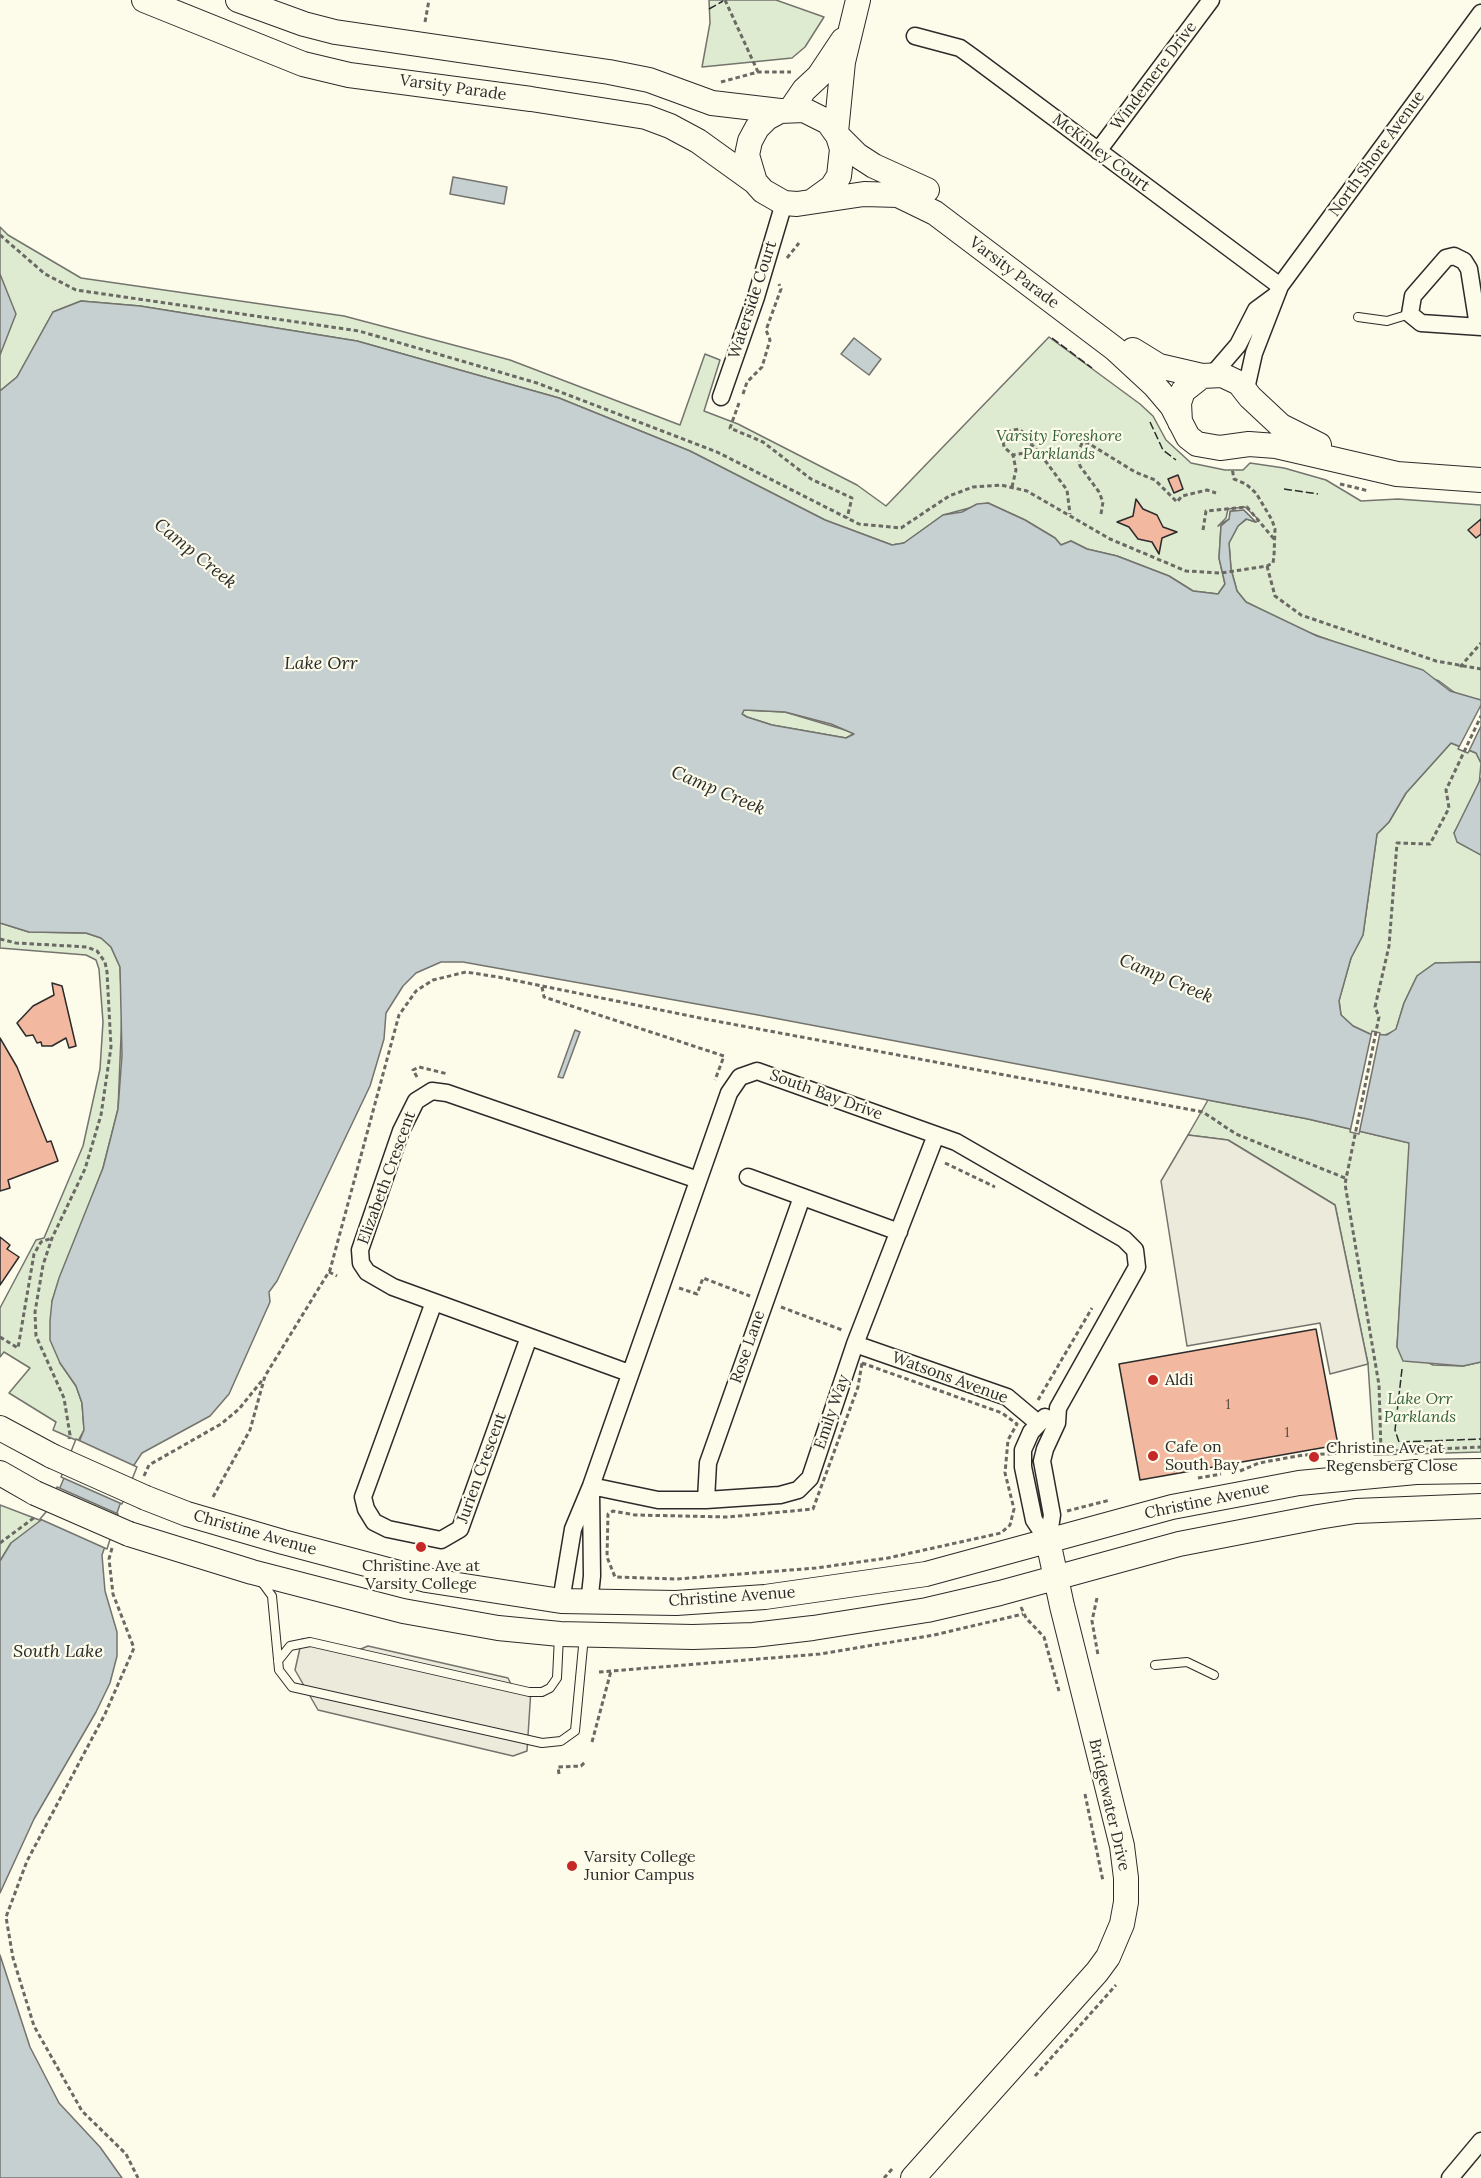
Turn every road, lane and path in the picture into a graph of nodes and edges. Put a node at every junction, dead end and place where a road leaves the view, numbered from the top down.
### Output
1 (144, 0) edge
2 (238, 0) edge
3 (429, 0) edge
4 (725, 0) edge
5 (858, 0) edge
6 (1211, 0) edge
7 (1481, 13) edge
8 (425, 22) dead end
9 (850, 28) junction
10 (915, 36) dead end
11 (801, 70) dead end
12 (758, 72) junction
13 (720, 82) dead end
14 (785, 110) junction
15 (837, 134) junction
16 (1098, 151) junction
17 (755, 182) junction
18 (810, 202) junction
19 (784, 203) junction
20 (0, 235) edge
21 (799, 243) dead end
22 (784, 266) dead end
23 (778, 282) dead end
24 (1277, 291) junction
25 (1410, 314) junction
26 (1358, 317) dead end
27 (1480, 326) edge
28 (1207, 375) junction
29 (1248, 393) junction
30 (721, 397) dead end
31 (1181, 427) junction
32 (1032, 445) junction
33 (1231, 454) junction
34 (1013, 455) junction
35 (1481, 469) edge
36 (1481, 480) edge
37 (1012, 487) junction
38 (1216, 493) dead end
39 (1070, 514) junction
40 (1101, 514) dead end
41 (847, 518) junction
42 (1203, 530) dead end
43 (1275, 540) junction
44 (1267, 566) junction
45 (1481, 643) edge
46 (1460, 667) junction
47 (1481, 669) edge
48 (1481, 716) edge
49 (0, 939) edge
50 (542, 987) junction
51 (453, 1076) dead end
52 (417, 1077) dead end
53 (714, 1082) dead end
54 (936, 1134) junction
55 (942, 1167) dead end
56 (1347, 1174) junction
57 (748, 1177) dead end
58 (698, 1180) junction
59 (996, 1188) dead end
60 (802, 1197) junction
61 (899, 1232) junction
62 (52, 1238) junction
63 (329, 1272) junction
64 (338, 1276) dead end
65 (677, 1287) dead end
66 (757, 1298) dead end
67 (1097, 1300) dead end
68 (434, 1302) junction
69 (773, 1305) dead end
70 (0, 1337) edge
71 (529, 1337) junction
72 (850, 1337) junction
73 (629, 1373) junction
74 (265, 1376) junction
75 (1034, 1406) dead end
76 (1058, 1408) junction
77 (1038, 1423) junction
78 (0, 1428) edge
79 (1381, 1450) dead end
80 (59, 1451) junction
81 (149, 1465) dead end
82 (1481, 1471) edge
83 (0, 1473) edge
84 (591, 1486) junction
85 (213, 1497) dead end
86 (37, 1500) junction
87 (706, 1500) junction
88 (1481, 1506) edge
89 (813, 1509) joint
90 (1048, 1541) junction
91 (0, 1543) edge
92 (109, 1559) dead end
93 (252, 1572) junction
94 (1055, 1577) junction
95 (1097, 1598) dead end
96 (561, 1601) junction
97 (589, 1604) junction
98 (1023, 1614) dead end
99 (560, 1634) junction
100 (584, 1636) junction
101 (278, 1662) junction
102 (1100, 1664) dead end
103 (1155, 1665) dead end
104 (599, 1672) dead end
105 (1214, 1675) dead end
106 (1059, 1691) dead end
107 (592, 1742) dead end
108 (585, 1762) dead end
109 (559, 1774) dead end
110 (1084, 1790) dead end
111 (1103, 1884) dead end
112 (1118, 1982) dead end
113 (1031, 2081) dead end
114 (1481, 2141) edge
115 (906, 2170) edge
116 (138, 2178) edge
117 (884, 2178) edge
118 (1450, 2178) edge

1 - 17 street, Varsity Parade
2 - 14 street, Varsity Parade
3 - 8 path
4 - 12 path
5 - 9 street
6 - 16 street, Windemere Drive
7 - 24 street, North Shore Avenue
9 - 14 street
9 - 15 street
10 - 16 street, McKinley Court
11 - 12 path
12 - 13 path
14 - 15 street, Varsity Parade
14 - 17 street
15 - 18 street
15 - 28 street, Varsity Parade
16 - 24 street, McKinley Court
17 - 19 street, Varsity Parade
18 - 19 street, Varsity Parade
18 - 31 street, Varsity Parade
19 - 30 street, Waterside Court
20 - 41 path
21 - 22 path
23 - 41 path
24 - 28 street, North Shore Avenue
24 - 29 street, North Shore Avenue
25 - 26 lane
25 - 27 street
25 - 27 street
28 - 29 street, Varsity Parade
28 - 31 street
29 - 33 street
29 - 35 street, Varsity Parade
31 - 33 street, Varsity Parade
32 - 34 path
32 - 34 path
32 - 39 path
33 - 36 street, Varsity Parade
33 - 43 path
34 - 37 path
37 - 39 path
37 - 41 path
38 - 40 path
39 - 44 path
42 - 43 path
43 - 44 path
44 - 46 path
45 - 46 path
46 - 47 path
48 - 56 path
49 - 62 path
50 - 53 path
50 - 56 path
50 - 63 path
51 - 52 path
54 - 58 street, South Bay Drive
54 - 61 street, Emily Way
54 - 76 street, South Bay Drive
55 - 59 path
56 - 79 path
57 - 60 street
58 - 68 street, Elizabeth Crescent
58 - 73 street, South Bay Drive
60 - 61 street
60 - 87 street, Rose Lane
61 - 72 street, Emily Way
62 - 70 path
62 - 80 path
63 - 64 path
63 - 74 path
65 - 66 path
67 - 75 path
68 - 71 street, Elizabeth Crescent
68 - 71 street, Jurien Crescent
69 - 72 path
71 - 73 street, Elizabeth Crescent
72 - 77 street, Watsons Avenue
72 - 87 street, Emily Way
73 - 84 street, South Bay Drive
74 - 81 path
74 - 85 path
76 - 77 street, South Bay Drive
76 - 90 street, South Bay Drive
77 - 90 street, South Bay Drive
78 - 80 street, Christine Avenue
80 - 96 street, Christine Avenue, bridge
82 - 90 street, Christine Avenue
83 - 86 street
84 - 87 street, Emily Way
84 - 96 street, South Bay Drive
84 - 97 street, South Bay Drive
86 - 91 path
86 - 93 street, bridge
88 - 94 street
89 - 89 path
90 - 94 street, Bridgewater Drive
90 - 97 street, Christine Avenue
92 - 116 path
93 - 99 street
93 - 101 lane
94 - 100 street
94 - 115 street, Bridgewater Drive
95 - 102 path
96 - 97 street, Christine Avenue
96 - 99 street
97 - 100 street
98 - 106 path
99 - 100 street
99 - 101 lane
100 - 101 lane
103 - 105 lane
104 - 107 path
108 - 109 path
110 - 111 path
112 - 113 path
114 - 118 street
115 - 117 path

